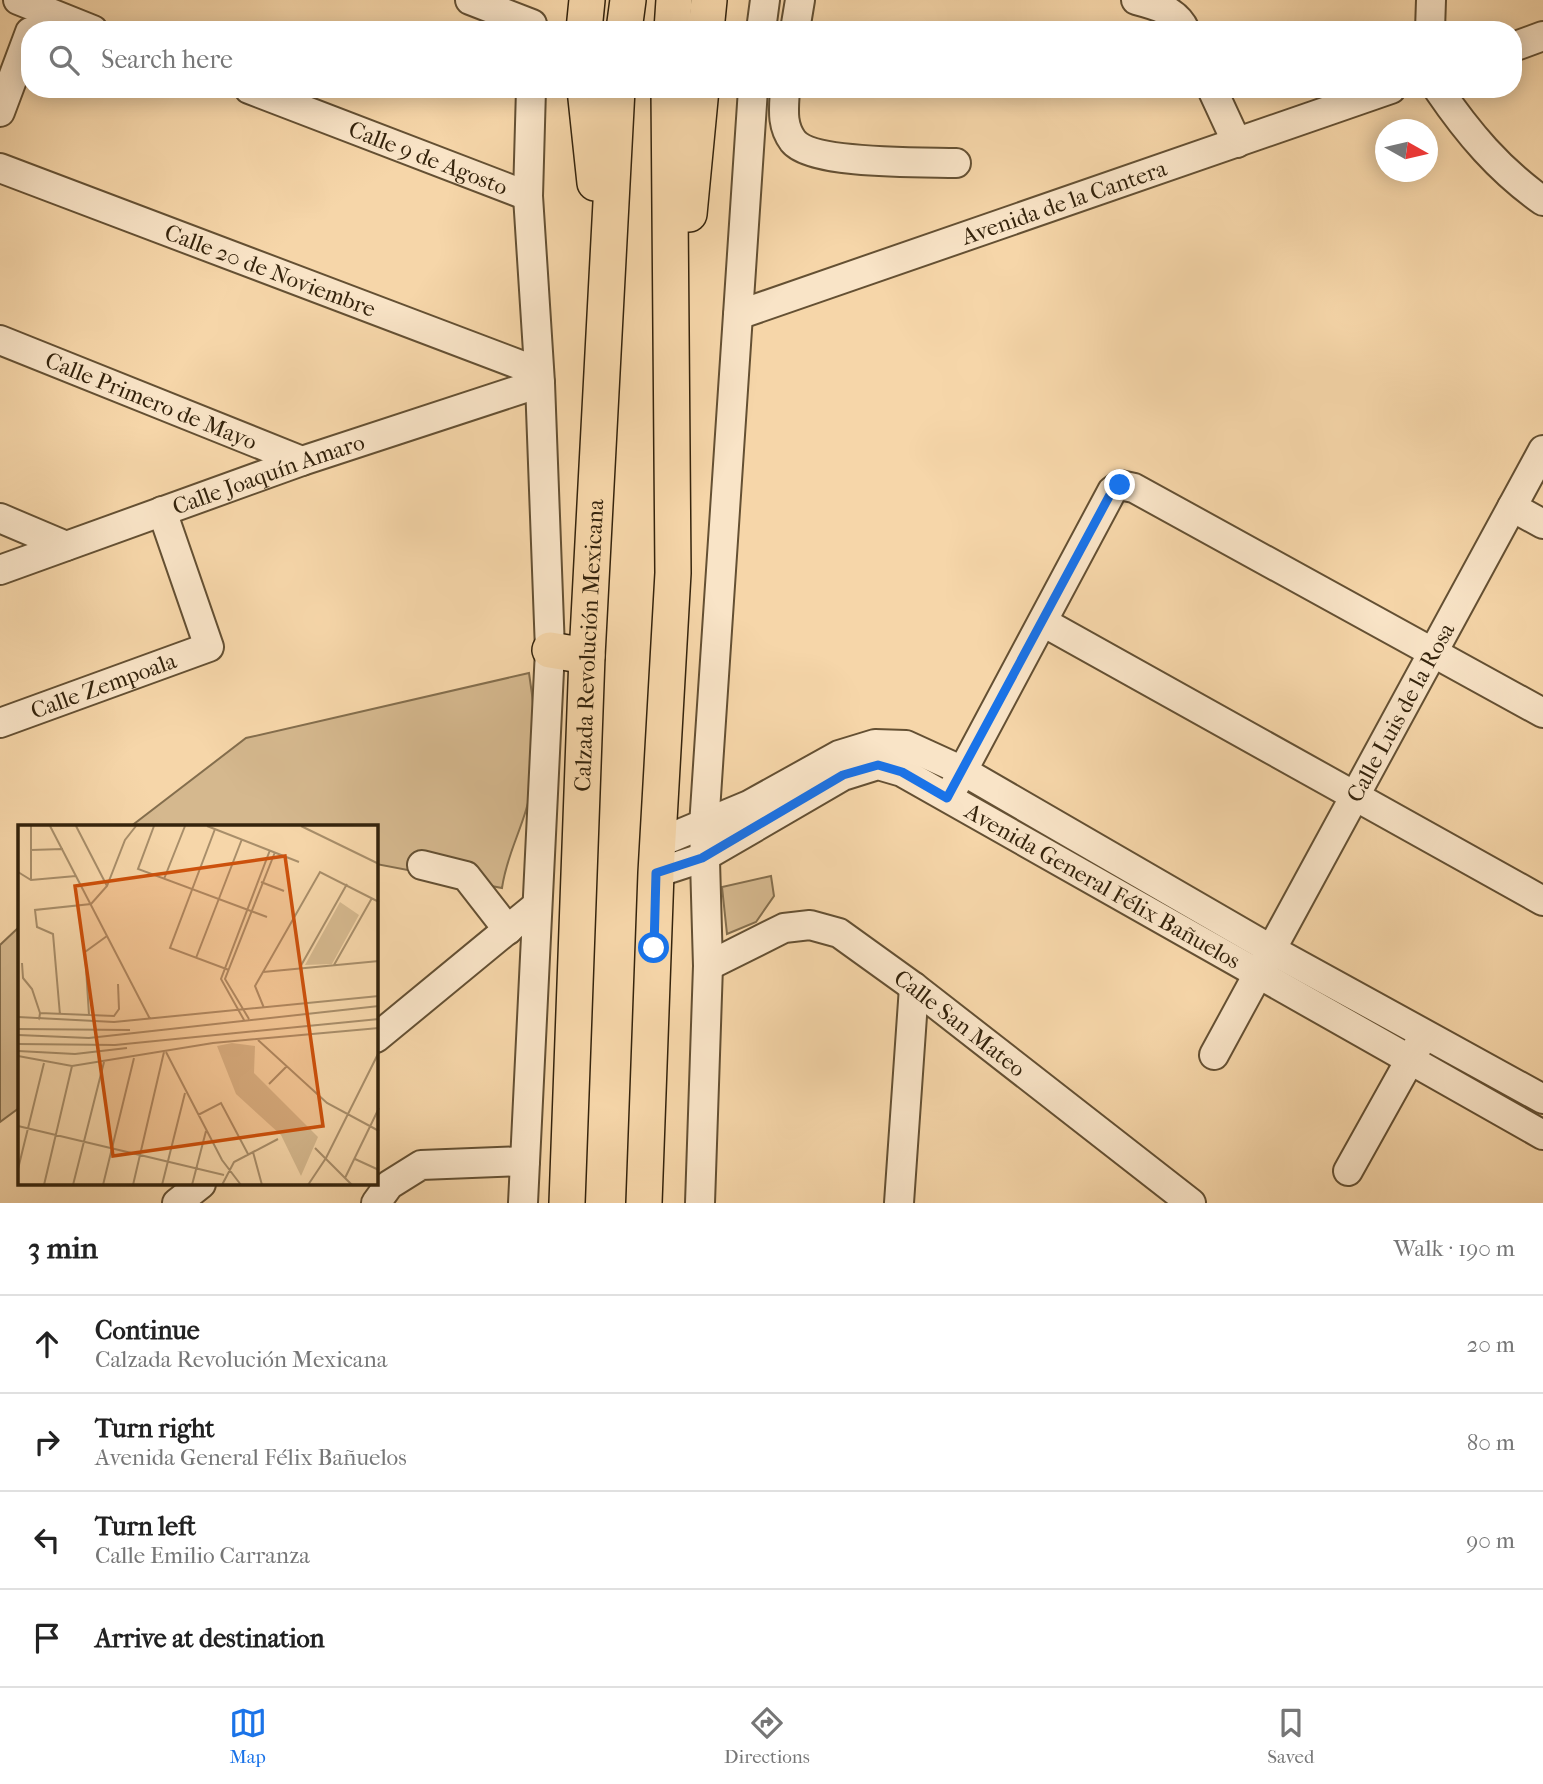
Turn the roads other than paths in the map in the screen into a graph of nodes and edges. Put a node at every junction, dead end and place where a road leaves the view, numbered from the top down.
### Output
1 (470, 0) edge
2 (587, 0) edge
3 (628, 0) edge
4 (674, 0) edge
5 (709, 0) edge
6 (765, 0) edge
7 (800, 0) edge
8 (1136, 0) edge
9 (1431, 0) edge
10 (32, 14) edge
11 (532, 18) edge
12 (59, 21) edge
13 (585, 21) edge
14 (625, 21) edge
15 (673, 21) edge
16 (707, 21) edge
17 (762, 21) edge
18 (796, 21) edge
19 (1181, 21) edge
20 (1430, 21) edge
21 (1543, 36) edge
22 (1522, 44) edge
23 (21, 48) edge
24 (272, 98) edge
25 (531, 98) edge
26 (586, 98) edge
27 (616, 98) edge
28 (669, 98) edge
29 (700, 98) edge
30 (752, 98) edge
31 (784, 98) edge
32 (1216, 98) edge
33 (1365, 98) edge
34 (1444, 98) edge
35 (0, 112) edge
36 (1237, 143) junction
37 (956, 163) dead end
38 (0, 168) edge
39 (1530, 179) edge
40 (528, 196) junction
41 (1543, 201) edge
42 (606, 257) junction
43 (738, 315) junction
44 (0, 340) edge
45 (673, 346) junction
46 (540, 377) junction
47 (1543, 450) edge
48 (302, 461) junction
49 (1512, 507) junction
50 (162, 511) junction
51 (0, 518) edge
52 (1543, 524) edge
53 (66, 546) junction
54 (0, 570) edge
55 (1043, 622) junction
56 (550, 650) junction
57 (1432, 651) junction
58 (587, 656) junction
59 (1543, 713) edge
60 (0, 723) edge
61 (876, 754) junction
62 (963, 771) junction
63 (1354, 795) junction
64 (947, 798) junction
65 (704, 826) junction
66 (657, 858) junction
67 (702, 858) junction
68 (422, 865) dead end
69 (1543, 901) edge
70 (535, 907) junction
71 (508, 930) junction
72 (1272, 950) junction
73 (708, 966) junction
74 (1256, 974) junction
75 (914, 987) junction
76 (1424, 1033) junction
77 (378, 1036) edge
78 (1214, 1055) dead end
79 (1411, 1058) junction
80 (1543, 1100) edge
81 (1543, 1135) edge
82 (525, 1161) junction
83 (1349, 1171) dead end
84 (198, 1186) edge
85 (904, 1200) edge
86 (177, 1203) edge
87 (376, 1203) edge
88 (523, 1203) edge
89 (567, 1203) edge
90 (644, 1203) edge
91 (700, 1203) edge
92 (1191, 1203) edge

1 - 11 street
2 - 13 main road
3 - 14 main road
4 - 15 main road
5 - 16 main road
6 - 17 street
7 - 18 street
8 - 19 street
9 - 20 street
10 - 12 street
21 - 22 street
23 - 35 street
24 - 40 street, Calle 9 de Agosto
25 - 40 street
26 - 42 main road
27 - 42 main road, Calzada Revolución Mexicana
28 - 45 main road
29 - 45 main road
30 - 43 street
31 - 37 street
32 - 36 street
33 - 36 street, Avenida de la Cantera
34 - 39 street
36 - 43 street, Avenida de la Cantera
38 - 46 street, Calle 20 de Noviembre
39 - 41 street
40 - 46 street
42 - 58 main road, Calzada Revolución Mexicana
43 - 65 street
44 - 48 street, Calle Primero de Mayo
45 - 66 main road
46 - 48 street, Calle Joaquín Amaro
46 - 56 street
47 - 49 street, Calle Luis de la Rosa
48 - 50 street, Calle Joaquín Amaro
49 - 52 street
49 - 57 street, Calle Luis de la Rosa
50 - 53 street, Calle Joaquín Amaro
50 - 60 street, Calle Zempoala
51 - 53 street
53 - 54 street, Calle Joaquín Amaro
55 - 57 street
55 - 62 street
55 - 63 street
56 - 58 main road
56 - 70 street
57 - 59 street
57 - 63 street, Calle Luis de la Rosa
58 - 89 main road, Calzada Revolución Mexicana
61 - 62 street, Avenida General Félix Bañuelos
61 - 64 street, Avenida General Félix Bañuelos
61 - 65 street, Avenida General Félix Bañuelos
61 - 67 street, Avenida General Félix Bañuelos
62 - 64 street
62 - 72 street, Avenida General Félix Bañuelos
63 - 69 street
63 - 72 street, Calle Luis de la Rosa
64 - 74 street, Avenida General Félix Bañuelos
65 - 66 street, Avenida General Félix Bañuelos
65 - 67 street
66 - 67 street, Avenida General Félix Bañuelos
66 - 90 main road
67 - 73 street
68 - 71 street
70 - 71 street
70 - 82 street
71 - 77 street
72 - 74 street, Calle Luis de la Rosa
72 - 76 street, Avenida General Félix Bañuelos
73 - 75 street, Calle San Mateo
73 - 91 street
74 - 78 street, Calle Luis de la Rosa
74 - 79 street, Avenida General Félix Bañuelos
75 - 85 street
75 - 92 street, Calle San Mateo
76 - 79 street
76 - 80 street, Avenida General Félix Bañuelos
79 - 81 street, Avenida General Félix Bañuelos
79 - 83 street
82 - 87 street
82 - 88 street
84 - 86 street

